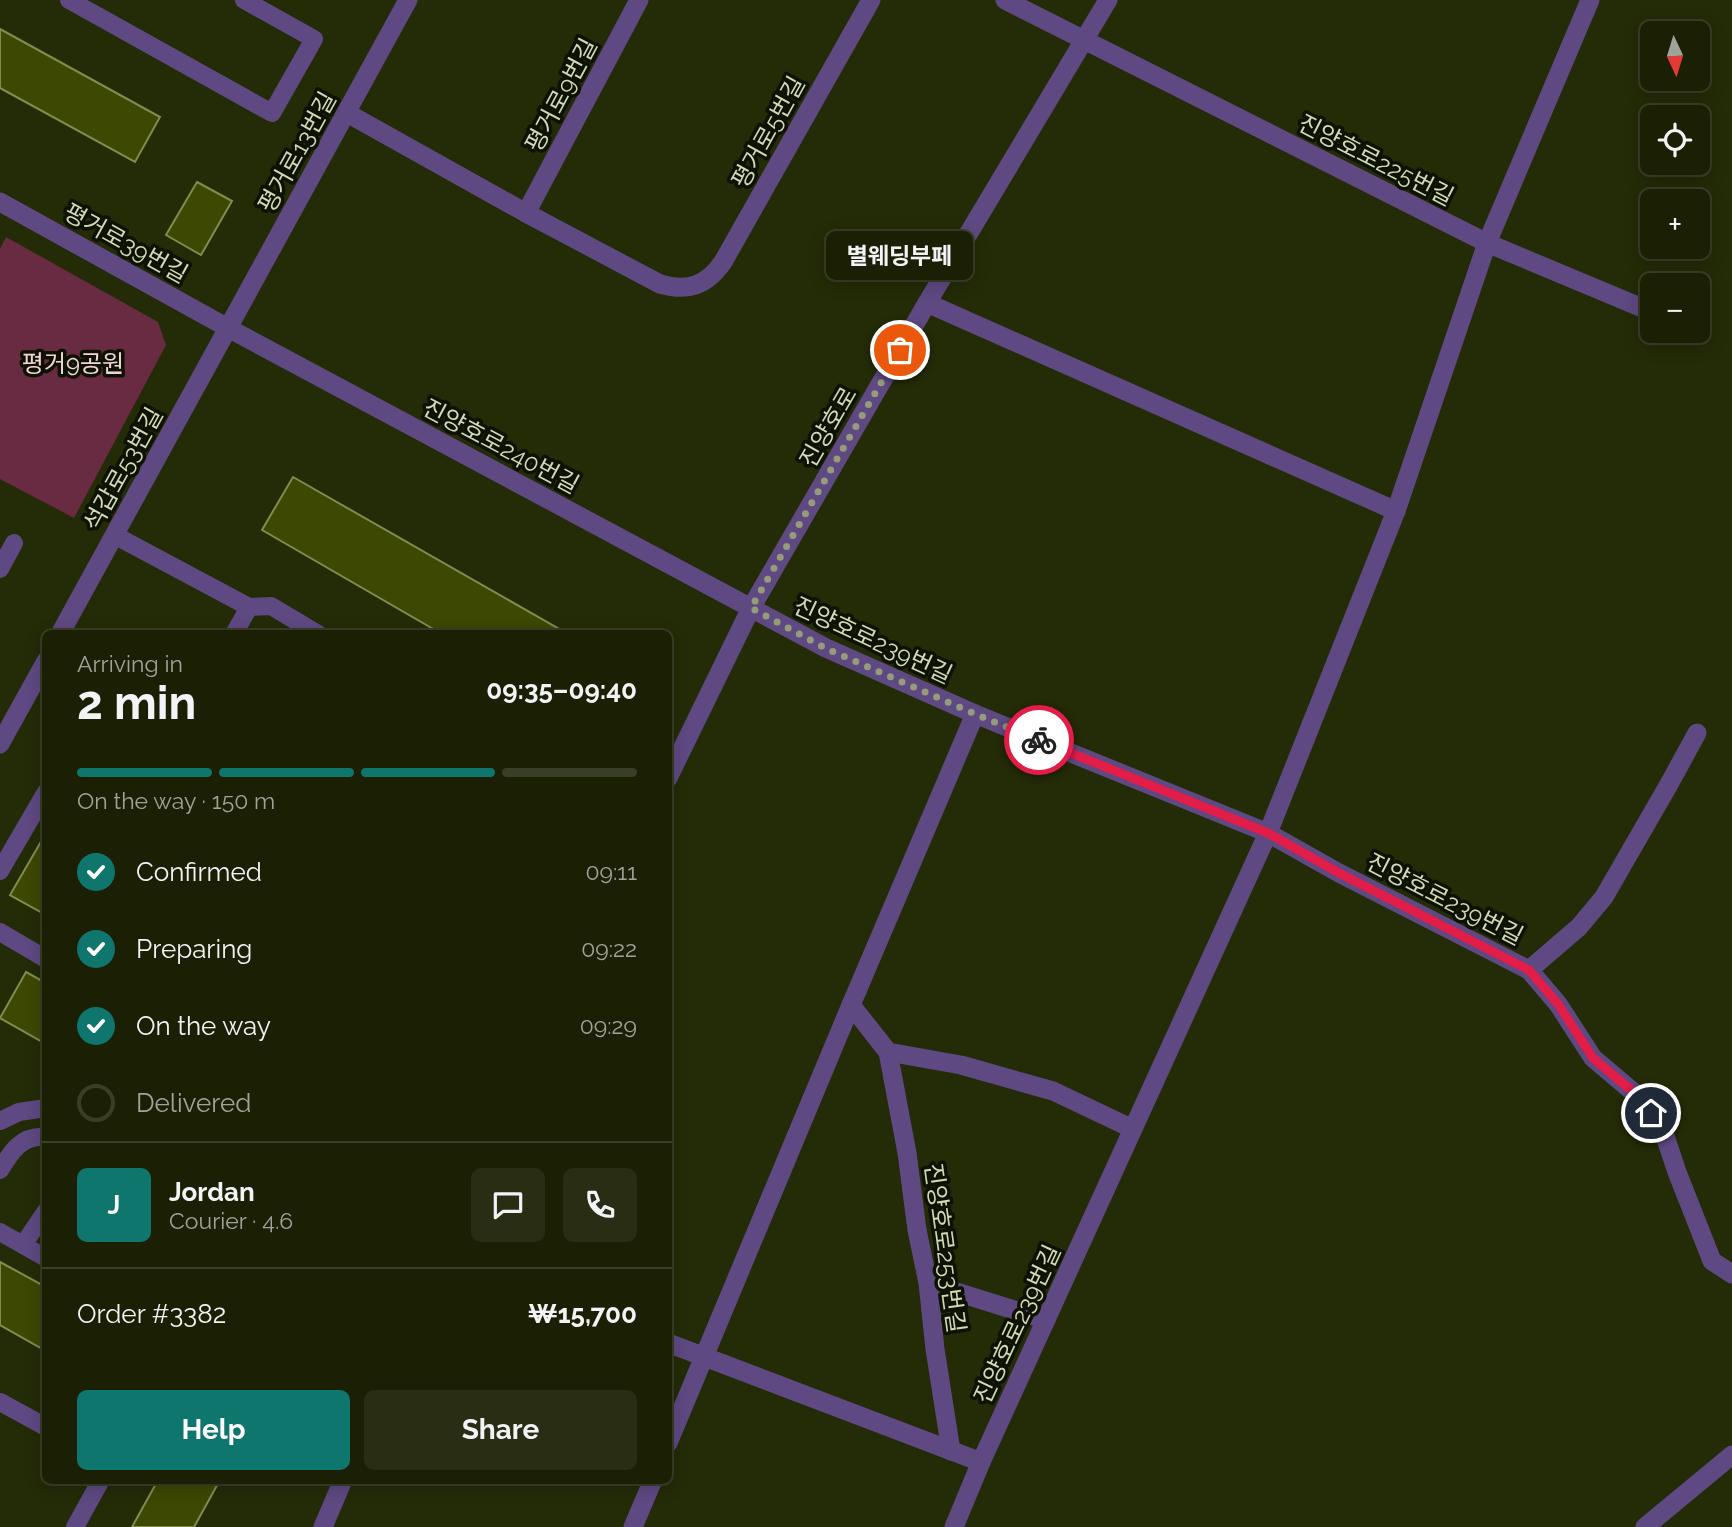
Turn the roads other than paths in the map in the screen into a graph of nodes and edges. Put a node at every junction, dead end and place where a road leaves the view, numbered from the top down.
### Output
1 (69, 0) edge
2 (244, 0) edge
3 (408, 0) edge
4 (639, 0) edge
5 (871, 0) edge
6 (1005, 0) edge
7 (1108, 0) edge
8 (1590, 0) edge
9 (1083, 41) junction
10 (347, 113) junction
11 (0, 202) edge
12 (526, 213) junction
13 (1487, 243) junction
14 (928, 303) junction
15 (1640, 307) edge
16 (228, 328) junction
17 (1396, 511) junction
18 (114, 535) junction
19 (14, 543) dead end
20 (0, 569) edge
21 (249, 607) junction
22 (751, 608) junction
23 (62, 630) edge
24 (236, 630) edge
25 (311, 630) edge
26 (42, 668) edge
27 (975, 714) junction
28 (1697, 733) dead end
29 (0, 744) edge
30 (672, 770) edge
31 (42, 799) edge
32 (1268, 833) junction
33 (0, 871) edge
34 (0, 932) edge
35 (42, 957) edge
36 (1529, 970) junction
37 (851, 1005) junction
38 (888, 1052) junction
39 (42, 1109) edge
40 (0, 1121) edge
41 (1133, 1129) junction
42 (42, 1136) edge
43 (0, 1170) edge
44 (42, 1217) edge
45 (0, 1232) edge
46 (23, 1245) junction
47 (42, 1256) edge
48 (1732, 1274) edge
49 (929, 1283) junction
50 (1046, 1320) junction
51 (672, 1345) edge
52 (704, 1357) junction
53 (0, 1402) edge
54 (42, 1425) edge
55 (672, 1433) edge
56 (951, 1451) junction
57 (1732, 1455) edge
58 (981, 1462) junction
59 (99, 1484) edge
60 (341, 1484) edge
61 (651, 1484) edge
62 (75, 1527) edge
63 (323, 1527) edge
64 (634, 1527) edge
65 (954, 1527) edge
66 (1644, 1527) edge

1 - 2 lane
3 - 10 street, 평거로13번길
4 - 12 street, 평거로9번길
5 - 12 street, 평거로5번길
6 - 9 street, 진양호로225번길
7 - 9 street, 진양호로
8 - 13 street
9 - 13 street, 진양호로225번길
9 - 14 street, 진양호로
10 - 12 street
10 - 16 street, 평거로13번길
11 - 16 street, 평거로39번길
13 - 15 street, 진양호로225번길
13 - 17 street
14 - 17 street
14 - 22 street, 진양호로
16 - 18 street, 석갑로53번길
16 - 22 street, 진양호로240번길
17 - 32 street
18 - 21 lane
18 - 23 street, 석갑로53번길
19 - 20 lane
21 - 24 lane
21 - 25 lane
22 - 27 street, 진양호로239번길
22 - 30 street, 진양호로
26 - 29 street
27 - 32 street, 진양호로239번길
27 - 37 street
28 - 36 street
31 - 33 lane
32 - 36 street, 진양호로239번길
32 - 41 street, 진양호로239번길
34 - 35 lane
36 - 48 street, 진양호로239번길
37 - 38 street
37 - 52 street
38 - 41 street
38 - 49 street, 진양호로253번길
39 - 40 lane
41 - 50 street, 진양호로239번길
42 - 43 lane
44 - 46 lane
45 - 46 lane
46 - 47 lane
49 - 50 street
49 - 56 street, 진양호로253번길
50 - 58 street, 진양호로239번길
51 - 52 street
52 - 55 street
52 - 56 street
53 - 54 lane
56 - 58 street
57 - 66 street
58 - 65 street, 진양호로239번길
59 - 62 lane
60 - 63 street
61 - 64 street

